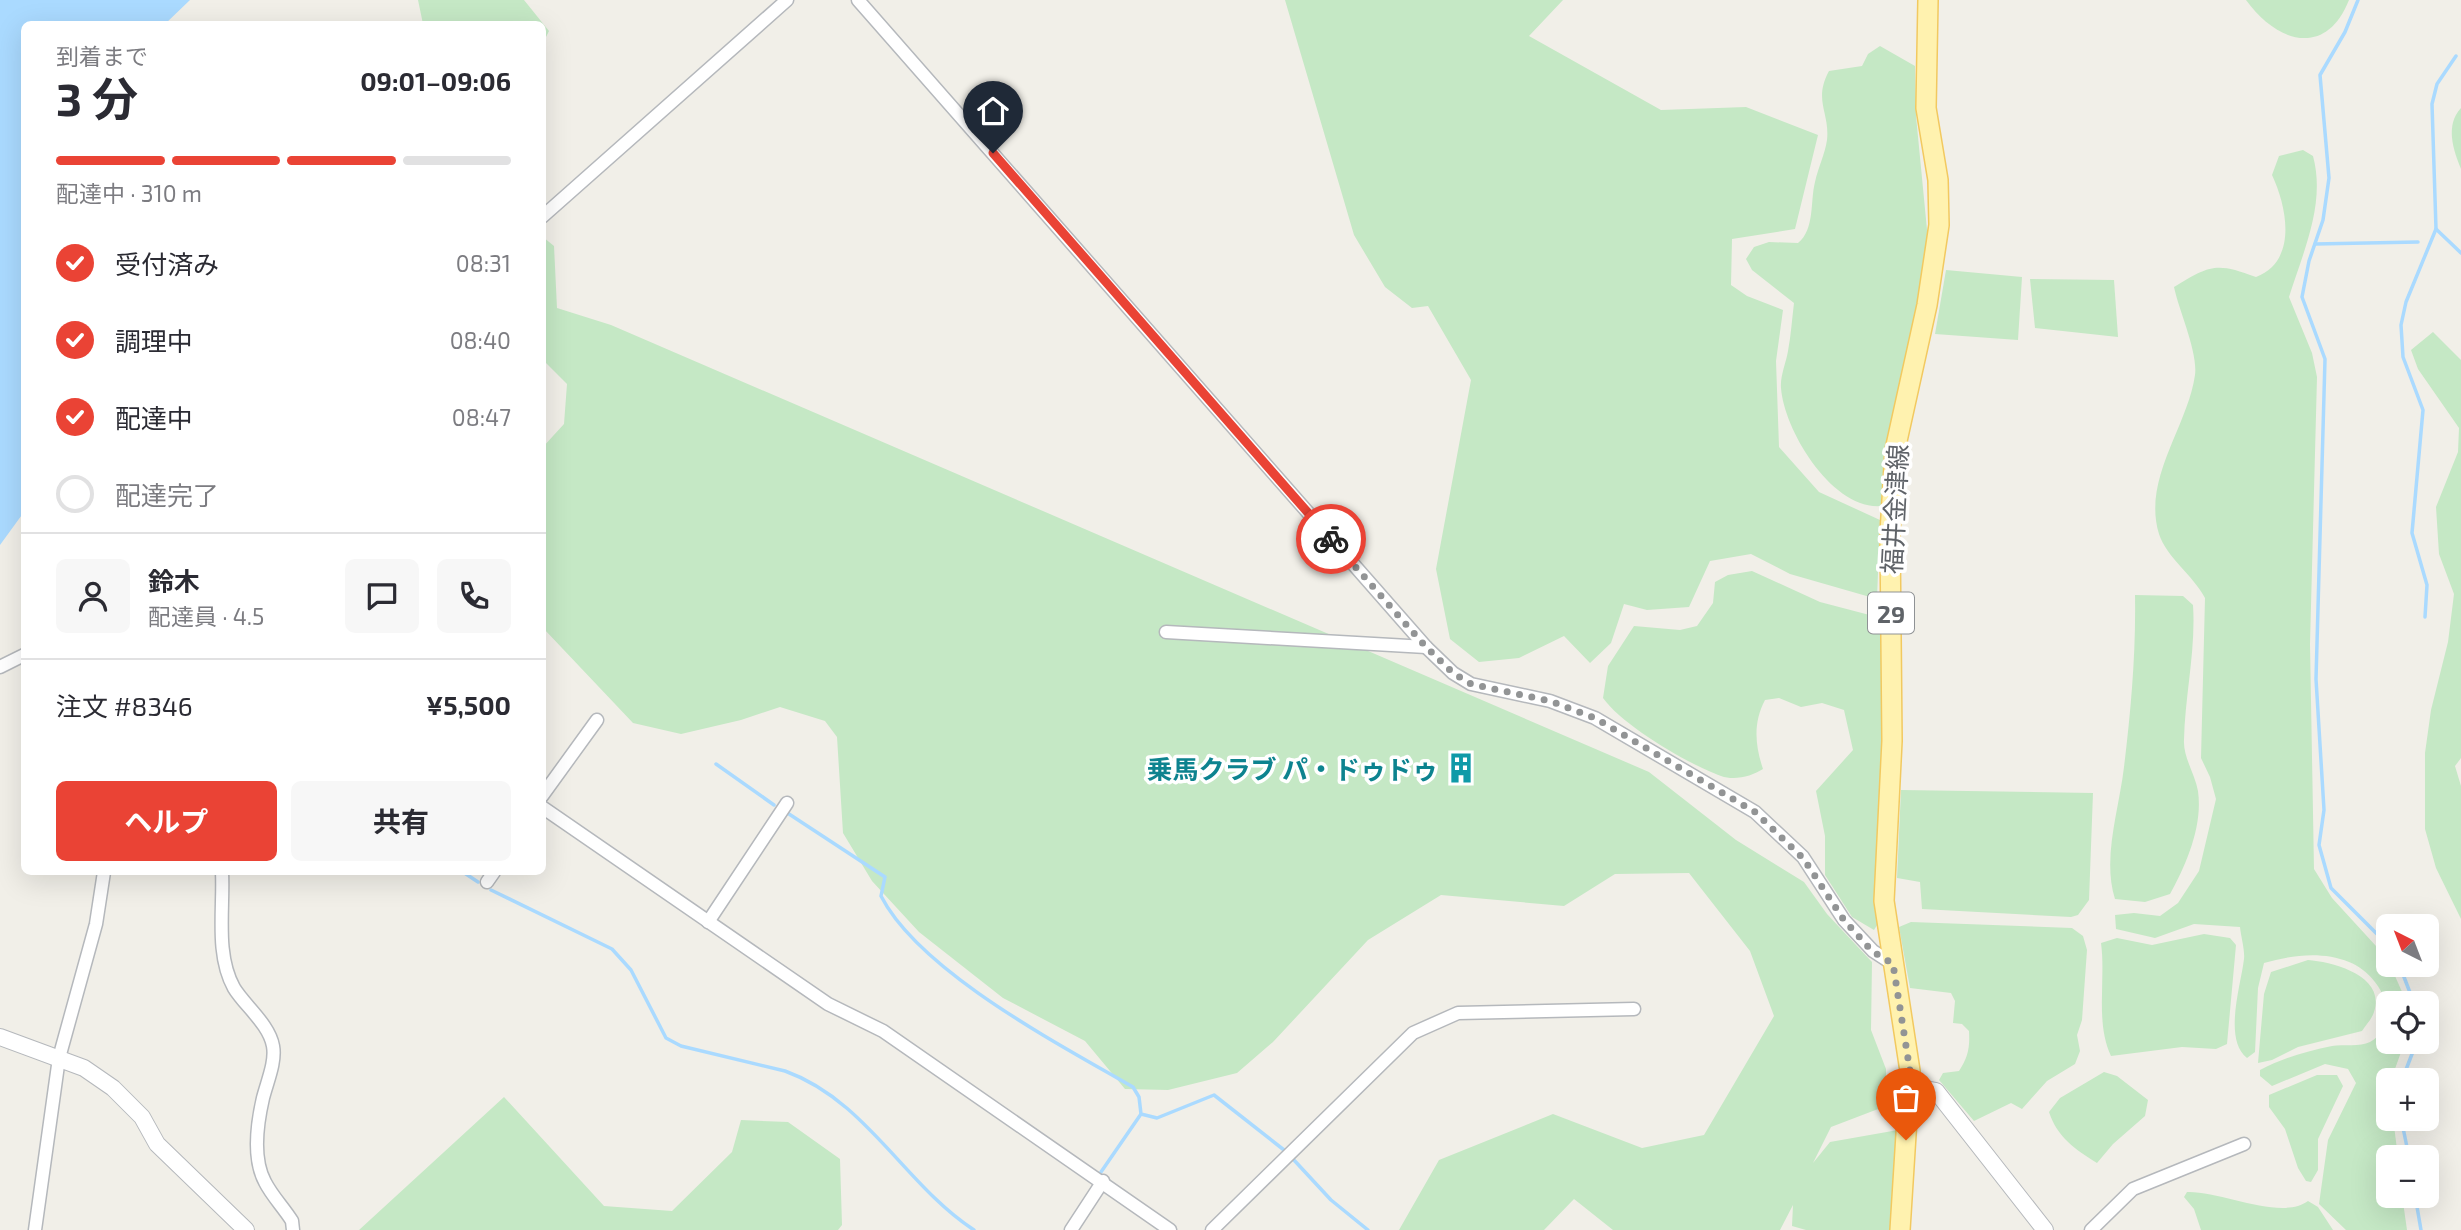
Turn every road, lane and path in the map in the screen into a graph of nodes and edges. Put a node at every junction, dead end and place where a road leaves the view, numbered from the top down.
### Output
1 (788, 0) edge
2 (858, 0) edge
3 (1928, 0) edge
4 (546, 213) edge
5 (1166, 632) dead end
6 (1426, 647) junction
7 (21, 656) edge
8 (0, 667) edge
9 (597, 720) dead end
10 (546, 790) edge
11 (787, 803) dead end
12 (546, 810) edge
13 (104, 875) edge
14 (222, 875) edge
15 (708, 922) junction
16 (1893, 964) junction
17 (1634, 1009) dead end
18 (0, 1037) edge
19 (59, 1058) junction
20 (1910, 1086) junction
21 (2244, 1144) dead end
22 (1102, 1181) junction
23 (35, 1230) edge
24 (246, 1230) edge
25 (293, 1230) edge
26 (1071, 1230) edge
27 (1170, 1230) edge
28 (1212, 1230) edge
29 (1900, 1230) edge
30 (2045, 1230) edge
31 (2091, 1230) edge

1 - 4 street
2 - 6 street
3 - 16 main road, 福井金津線 / 29
5 - 6 street
6 - 16 street
7 - 8 street
9 - 10 street
11 - 15 street
12 - 15 street
13 - 19 street
14 - 25 street
15 - 22 street
16 - 20 main road, 福井金津線 / 29
17 - 28 street
18 - 19 street
19 - 23 street
19 - 24 street
20 - 29 main road, 福井金津線 / 29
20 - 30 street
21 - 31 street
22 - 26 street
22 - 27 street

